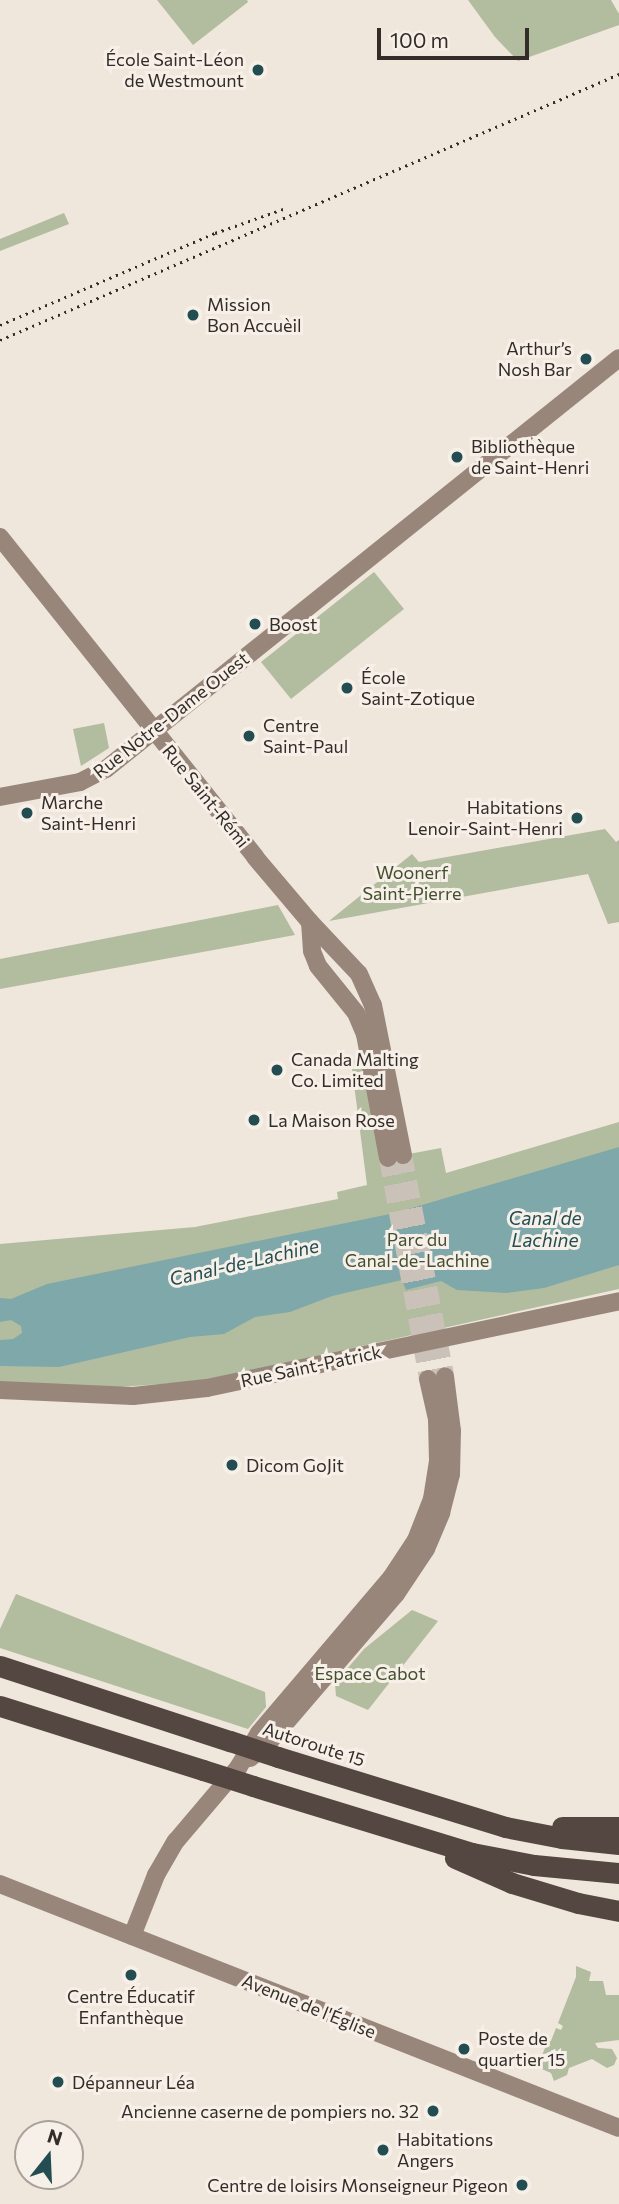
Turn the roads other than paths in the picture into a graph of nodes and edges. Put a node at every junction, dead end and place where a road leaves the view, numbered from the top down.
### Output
1 (619, 358) edge
2 (0, 537) edge
3 (154, 731) junction
4 (0, 797) edge
5 (310, 922) junction
6 (619, 1301) edge
7 (437, 1378) tunnel mouth
8 (0, 1390) edge
9 (0, 1666) edge
10 (0, 1706) edge
11 (391, 1830) junction
12 (611, 1835) edge
13 (619, 1873) edge
14 (0, 1884) edge
15 (619, 1911) edge
16 (132, 1936) junction
17 (619, 2128) edge

1 - 3 main road, Rue Notre-Dame Ouest
2 - 3 main road, Rue Saint-Rémi
3 - 4 main road, Rue Notre-Dame Ouest
3 - 5 main road, Rue Saint-Rémi
5 - 5 main road, Rue Saint-Rémi
6 - 8 main road, Rue Saint-Patrick
7 - 16 main road
9 - 12 highway, Autoroute 15, bridge
10 - 11 highway, bridge
11 - 13 highway
11 - 15 highway
14 - 16 main road, Avenue de l'Église
16 - 17 main road, Avenue de l'Église

